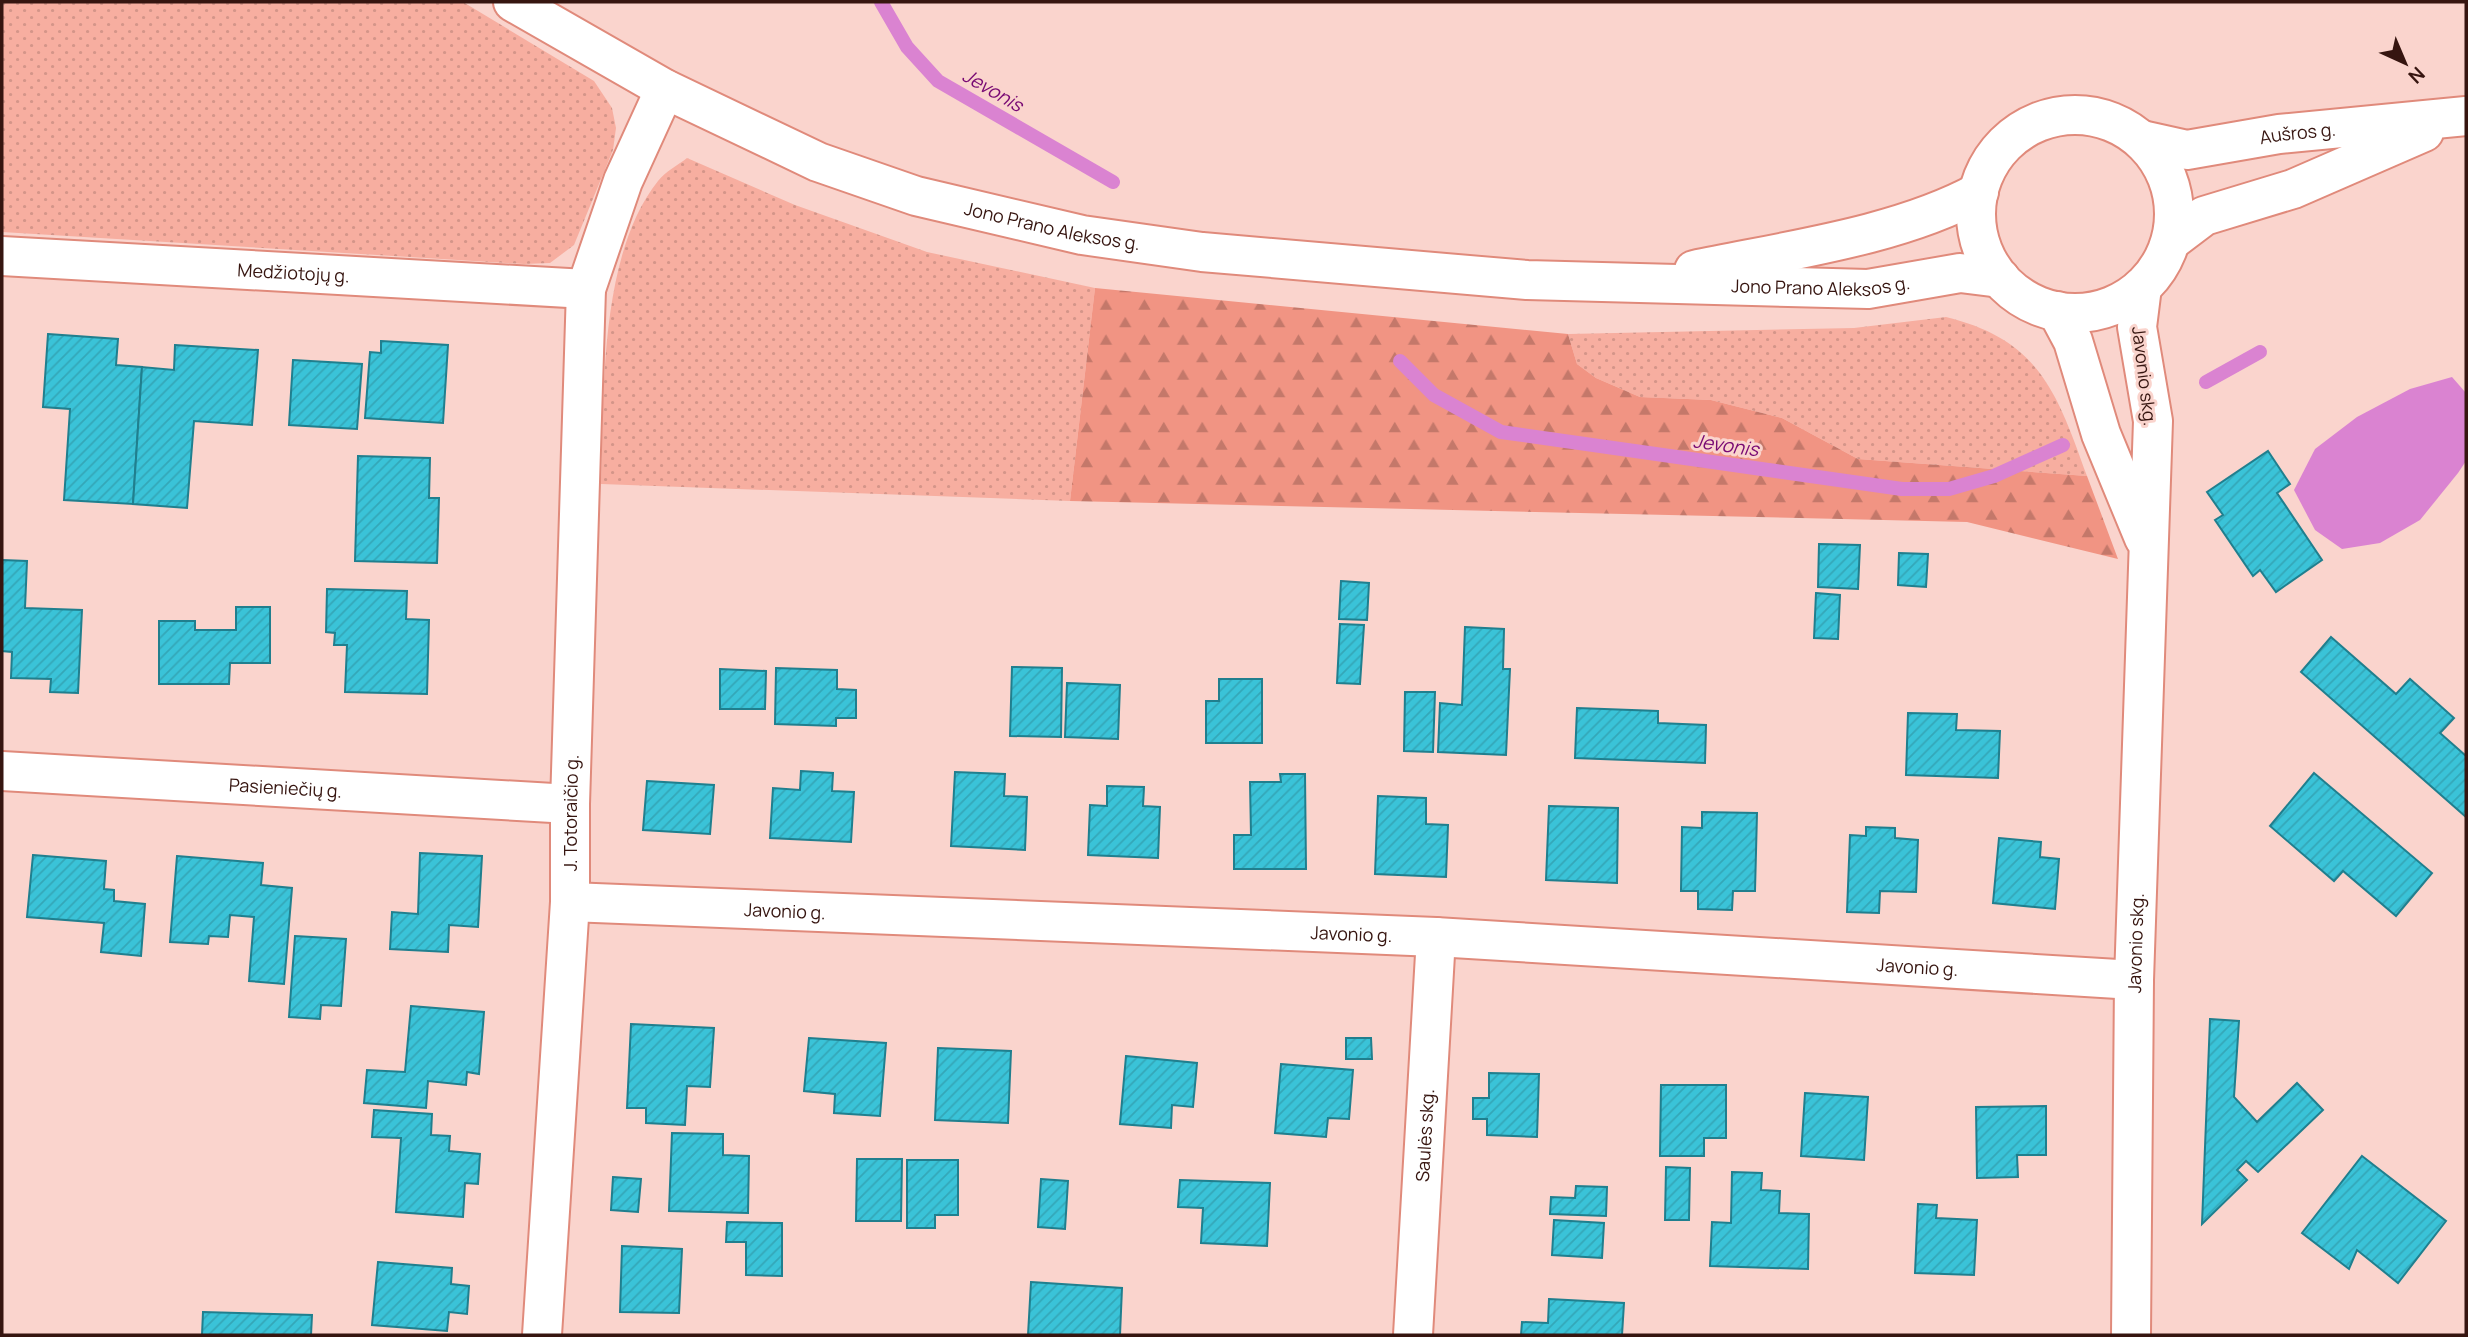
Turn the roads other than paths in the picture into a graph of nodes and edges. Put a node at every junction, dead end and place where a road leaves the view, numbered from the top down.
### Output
1 (513, 2) edge
2 (665, 89) junction
3 (2460, 117) edge
4 (2142, 140) junction
5 (1979, 192) junction
6 (2171, 241) junction
7 (2, 256) edge
8 (2000, 278) junction
9 (1638, 282) junction
10 (2142, 286) junction
11 (586, 289) junction
12 (2057, 311) junction
13 (2149, 550) junction
14 (2, 771) edge
15 (570, 804) junction
16 (570, 902) junction
17 (1436, 937) junction
18 (2134, 980) junction
19 (542, 1335) edge
20 (1413, 1335) edge
21 (2131, 1335) edge

1 - 2 street, Jono Prano Aleksos g.
2 - 9 street, Jono Prano Aleksos g.
2 - 11 street, J. Totoraičio g.
3 - 4 street, Aušros g.
3 - 6 street, Aušros g.
4 - 5 street
4 - 6 street
5 - 8 street
5 - 9 street, Jono Prano Aleksos g.
6 - 10 street
7 - 11 street, Medžiotojų g.
8 - 9 street, Jono Prano Aleksos g.
8 - 12 street
10 - 12 street
10 - 13 street, Javonio skg.
11 - 15 street, J. Totoraičio g.
12 - 13 street, Javonio skg.
13 - 18 street, Javonio skg.
14 - 15 street, Pasieniečių g.
15 - 16 street, J. Totoraičio g.
16 - 17 street, Javonio g.
16 - 19 street, J. Totoraičio g.
17 - 18 street, Javonio g.
17 - 20 street, Saulės skg.
18 - 21 street, Javonio skg.

